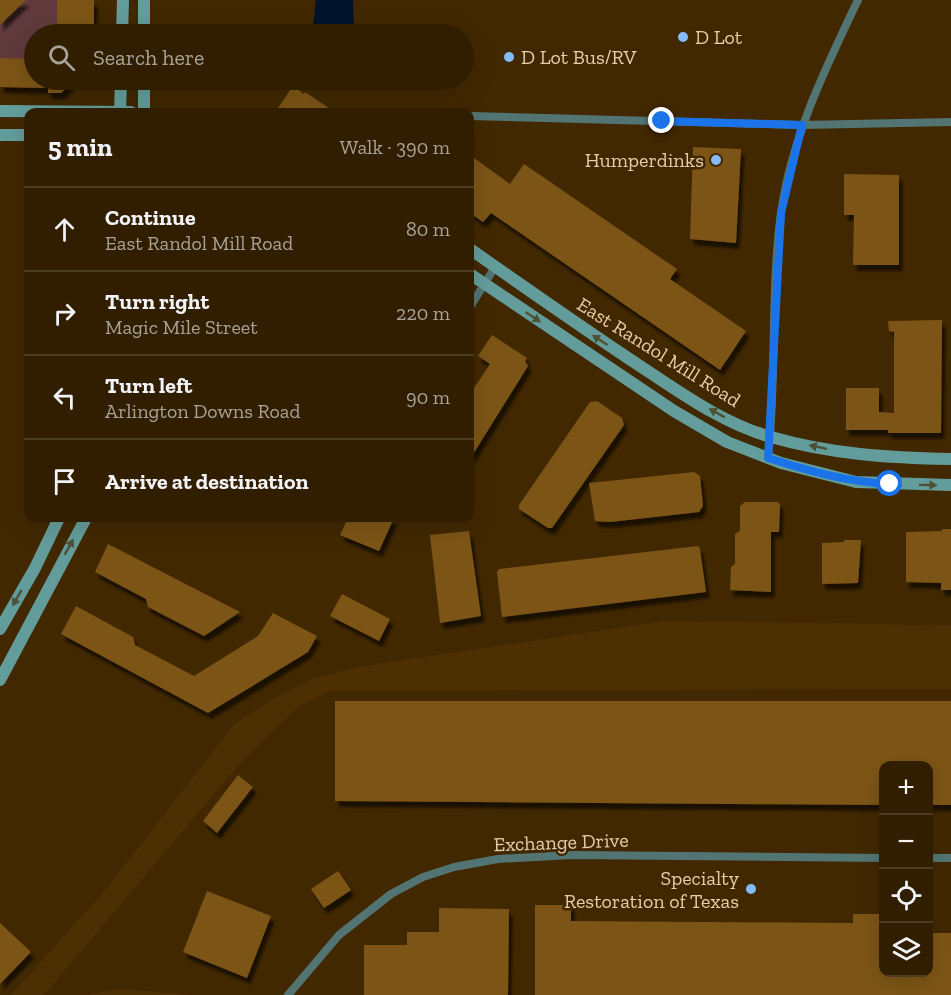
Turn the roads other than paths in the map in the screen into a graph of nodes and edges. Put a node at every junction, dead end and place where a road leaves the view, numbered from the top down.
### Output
1 (123, 0) edge
2 (144, 0) edge
3 (858, 0) edge
4 (122, 24) edge
5 (144, 24) edge
6 (121, 90) edge
7 (144, 90) edge
8 (120, 108) edge
9 (144, 108) edge
10 (0, 111) edge
11 (24, 111) edge
12 (474, 116) edge
13 (951, 122) edge
14 (802, 125) junction
15 (0, 135) edge
16 (24, 135) edge
17 (474, 252) edge
18 (495, 267) junction
19 (474, 277) edge
20 (484, 284) junction
21 (474, 300) edge
22 (770, 437) junction
23 (768, 458) junction
24 (951, 459) edge
25 (951, 485) edge
26 (57, 522) edge
27 (84, 522) edge
28 (35, 568) junction
29 (53, 578) junction
30 (0, 628) edge
31 (0, 680) edge
32 (879, 858) edge
33 (933, 858) edge
34 (951, 858) edge
35 (288, 995) edge

1 - 4 main road
2 - 5 main road
3 - 14 street
6 - 8 main road
7 - 9 main road
10 - 11 main road
12 - 14 street
13 - 14 street
14 - 22 street
15 - 16 main road
17 - 18 main road, East Randol Mill Road
18 - 20 street
22 -> 18 main road, East Randol Mill Road
19 - 20 main road, East Randol Mill Road
20 - 21 street
20 -> 23 main road, East Randol Mill Road
22 - 23 street
24 -> 22 main road, East Randol Mill Road
23 -> 25 main road, East Randol Mill Road
26 - 28 main road
29 -> 27 main road
28 - 29 main road
28 -> 30 main road
29 - 31 main road
32 - 35 street, Exchange Drive
33 - 34 street

